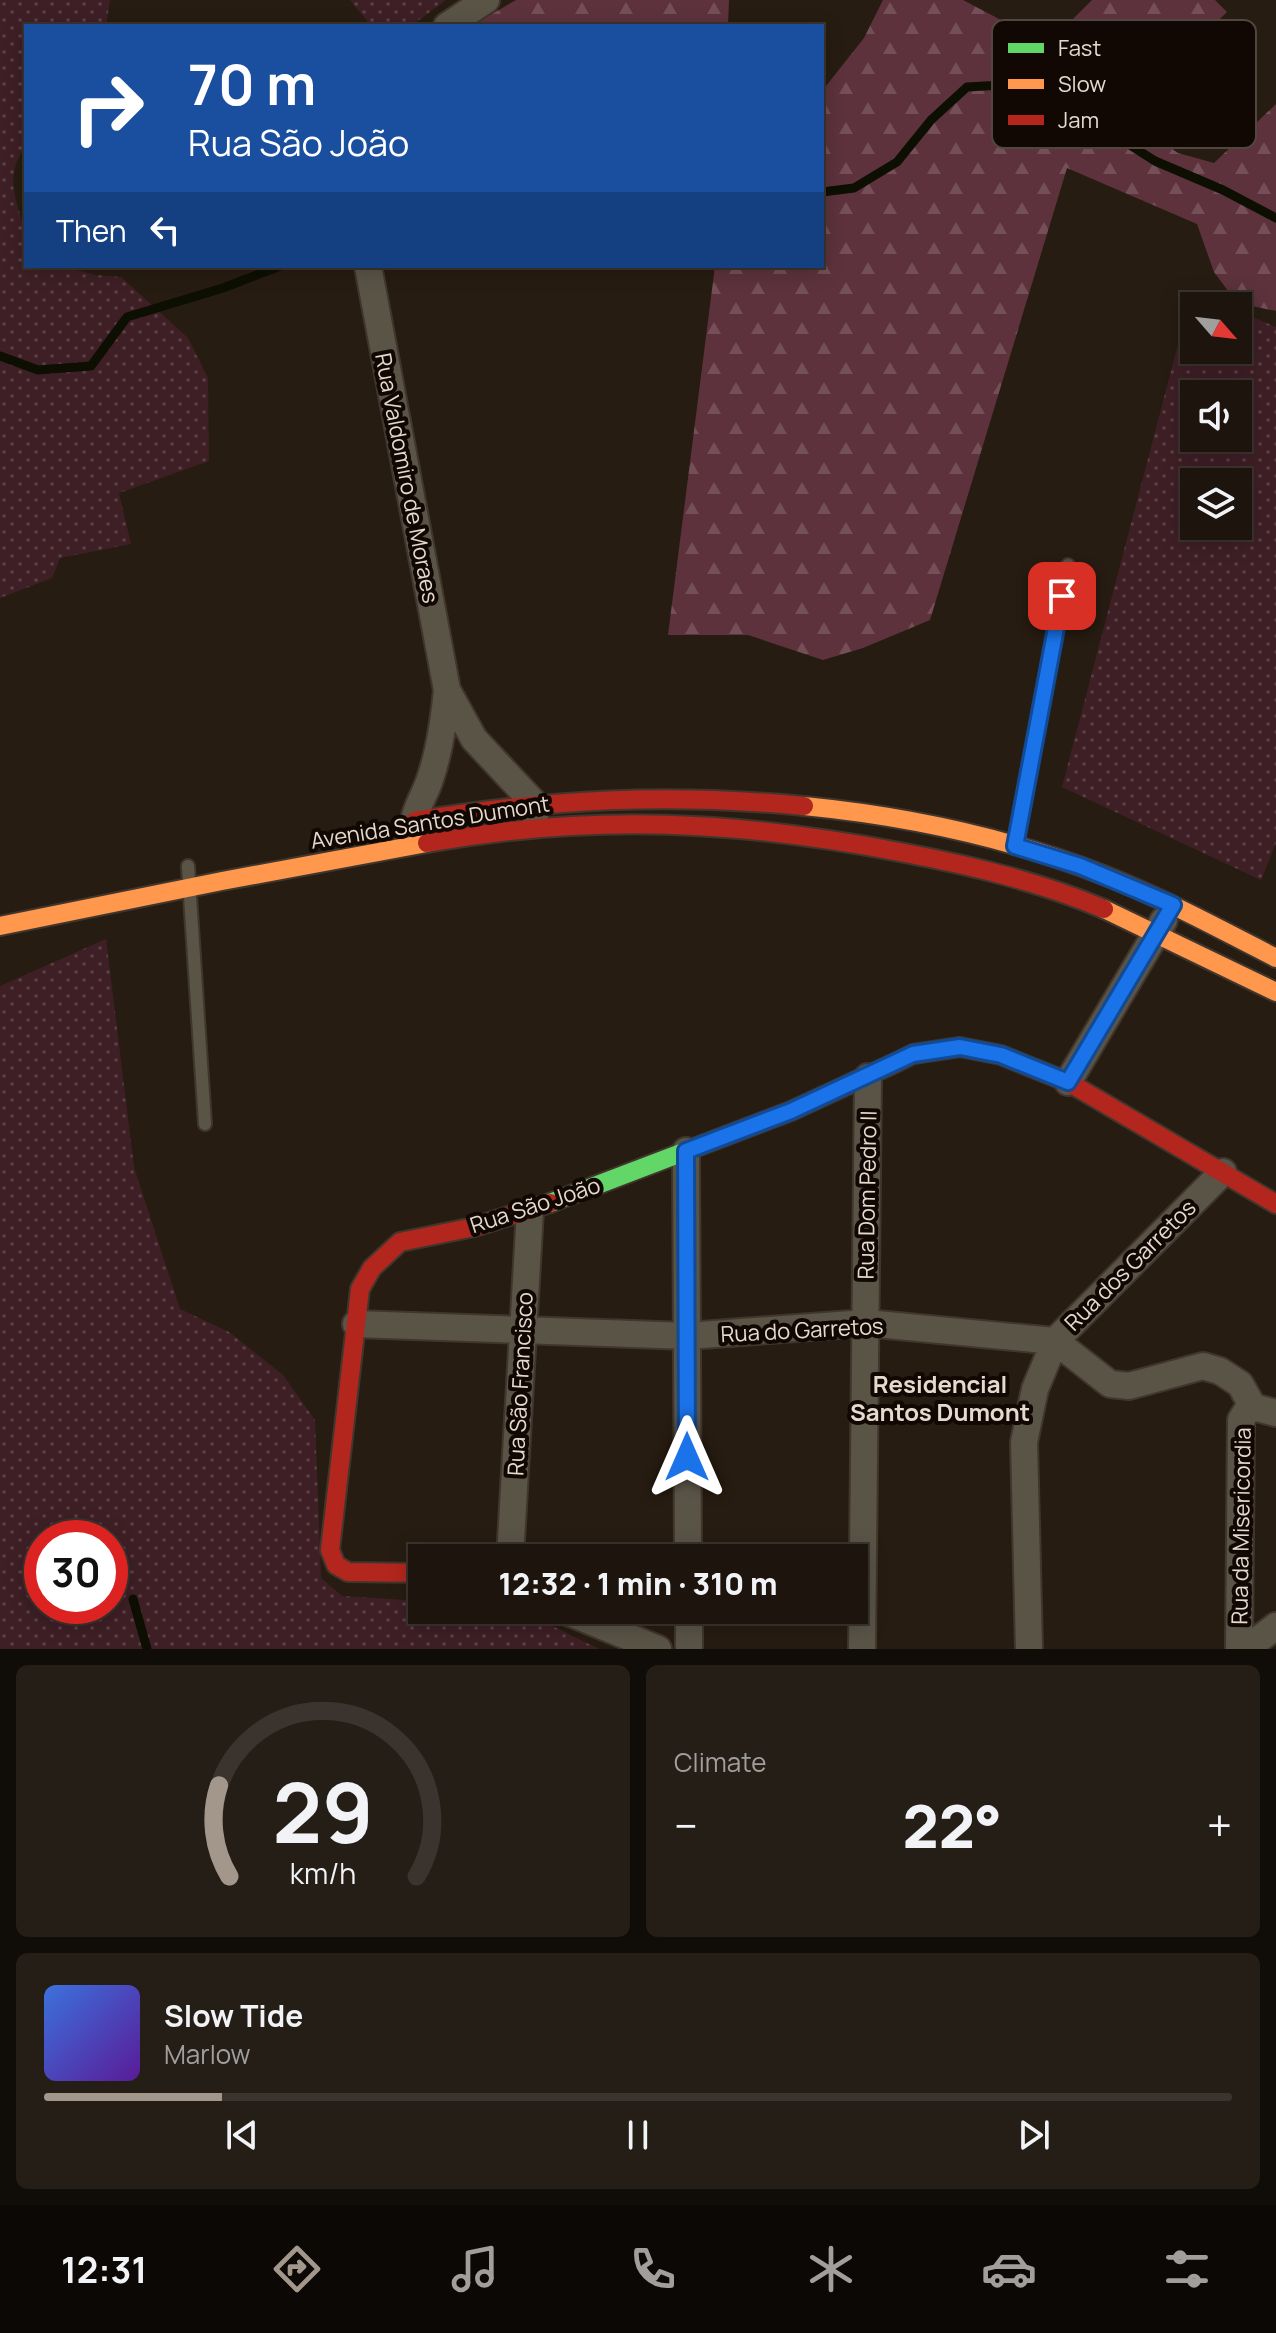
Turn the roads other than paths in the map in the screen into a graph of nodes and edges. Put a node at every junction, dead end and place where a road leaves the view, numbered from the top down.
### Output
1 (486, 0) edge
2 (450, 24) edge
3 (368, 268) edge
4 (1068, 565) dead end
5 (447, 690) junction
6 (535, 816) junction
7 (408, 830) junction
8 (1015, 846) junction
9 (187, 866) dead end
10 (189, 885) junction
11 (1173, 905) junction
12 (0, 926) edge
13 (1157, 932) junction
14 (1276, 958) edge
15 (1276, 992) edge
16 (868, 1077) junction
17 (1068, 1082) junction
18 (205, 1124) dead end
19 (686, 1151) junction
20 (1223, 1172) junction
21 (1276, 1204) edge
22 (530, 1211) junction
23 (866, 1323) junction
24 (356, 1324) junction
25 (524, 1330) junction
26 (687, 1336) junction
27 (1055, 1341) junction
28 (1265, 1410) edge
29 (511, 1544) edge
30 (688, 1544) edge
31 (408, 1573) edge
32 (597, 1624) edge
33 (689, 1624) edge
34 (1276, 1626) edge
35 (658, 1649) edge
36 (689, 1649) edge
37 (862, 1649) edge
38 (1029, 1649) edge
39 (1239, 1649) edge
40 (1246, 1649) edge

1 - 2 street
3 - 5 street, Rua Valdomiro de Moraes
4 - 8 lane
5 - 6 street, Rua Valdomiro de Moraes
5 - 7 street, Rua Valdomiro de Moraes
6 - 7 main road, Avenida Santos Dumont
6 - 8 main road, Avenida Santos Dumont
6 - 13 main road, Avenida Santos Dumont
7 - 10 main road, Avenida Santos Dumont
8 - 11 main road, Avenida Santos Dumont
9 - 10 lane
10 - 12 main road, Avenida Santos Dumont
10 - 18 lane
11 - 13 street
11 - 14 main road, Avenida Santos Dumont
13 - 15 main road, Avenida Santos Dumont
13 - 17 street
16 - 17 main road, Rua São João
16 - 19 main road, Rua São João
16 - 23 street, Rua Dom Pedro II
17 - 20 main road, Rua São João
19 - 22 main road, Rua São João
19 - 26 street
20 - 21 main road, Rua São João
20 - 27 street, Rua dos Garretos
22 - 24 main road, Rua São João
22 - 25 street, Rua São Francisco
23 - 26 street, Rua do Garretos
23 - 27 street, Rua do Garretos
23 - 37 street, Rua Dom Pedro II
24 - 25 street, Rua do Garretos
24 - 31 main road, Rua São João
25 - 26 street, Rua do Garretos
25 - 29 street, Rua São Francisco
26 - 30 street
27 - 28 street
27 - 38 street, Rua dos Garretos
28 - 39 street, Rua da Misericordia
32 - 35 street
33 - 36 street
34 - 40 street

